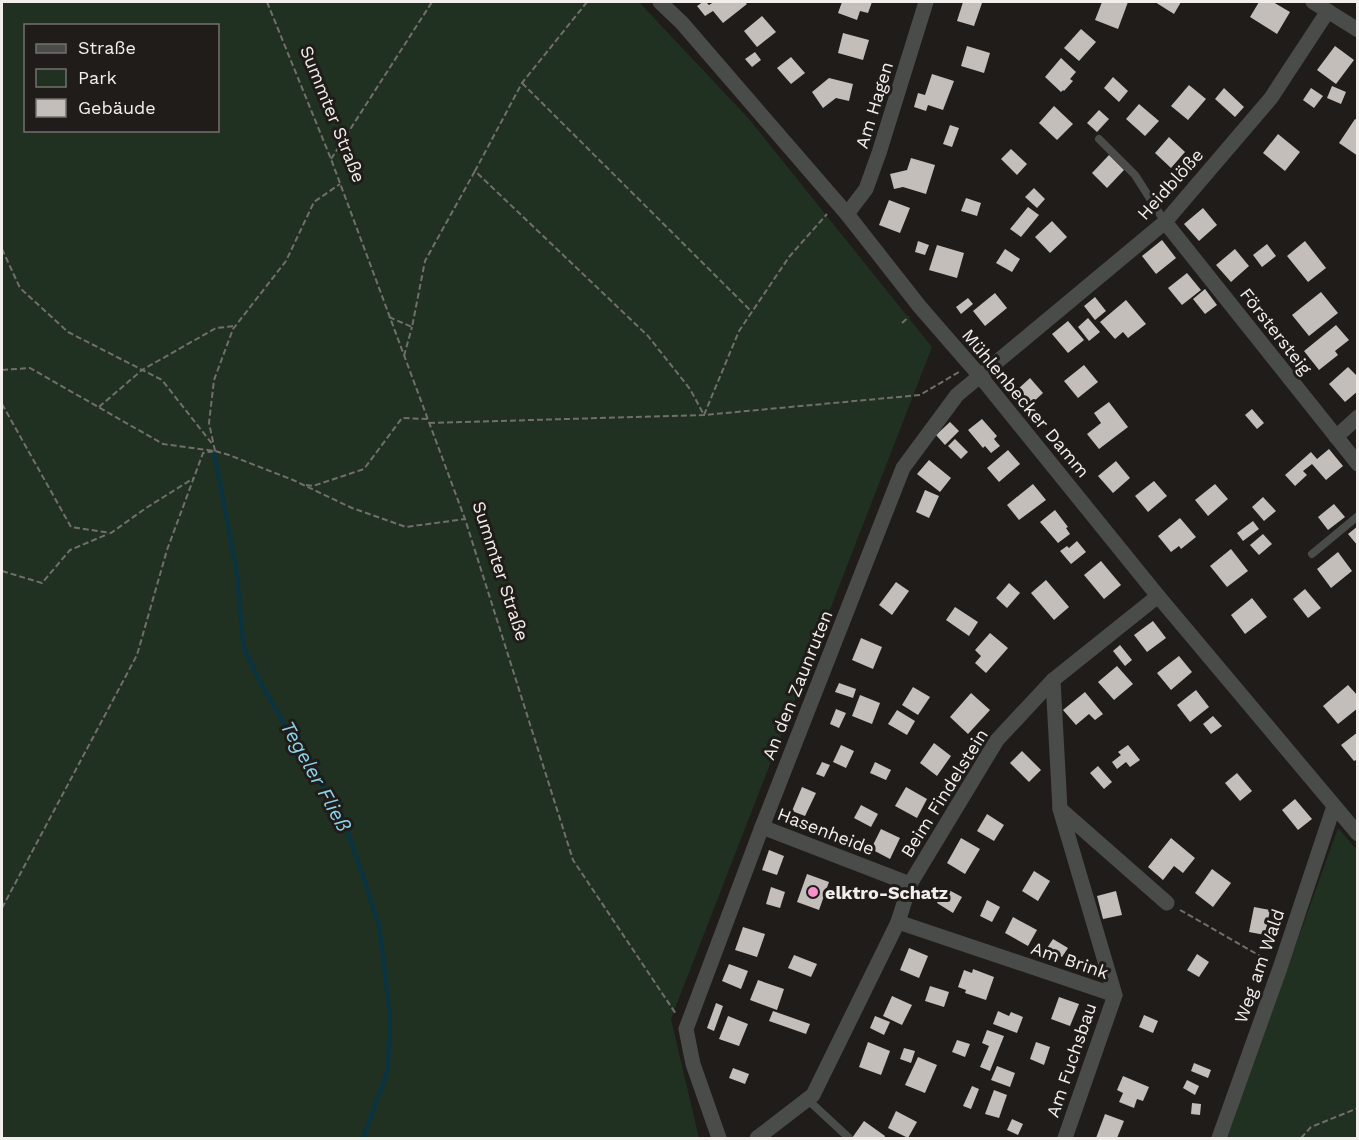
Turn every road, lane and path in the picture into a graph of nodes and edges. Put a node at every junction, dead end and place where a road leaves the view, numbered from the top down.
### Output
1 (267, 2) edge
2 (432, 2) edge
3 (586, 2) edge
4 (660, 2) edge
5 (926, 2) edge
6 (1313, 2) edge
7 (1328, 11) junction
8 (1358, 30) edge
9 (522, 82) junction
10 (1099, 139) dead end
11 (331, 159) junction
12 (475, 171) junction
13 (340, 184) junction
14 (842, 208) junction
15 (1165, 222) junction
16 (2, 249) edge
17 (752, 312) junction
18 (389, 317) junction
19 (236, 326) junction
20 (412, 327) junction
21 (404, 356) junction
22 (2, 370) edge
23 (142, 370) junction
24 (975, 370) junction
25 (2, 404) edge
26 (99, 407) junction
27 (704, 415) junction
28 (1358, 417) edge
29 (428, 419) junction
30 (429, 423) junction
31 (1336, 437) junction
32 (215, 451) junction
33 (1358, 464) edge
34 (194, 478) junction
35 (303, 485) junction
36 (1358, 516) edge
37 (465, 519) junction
38 (111, 533) junction
39 (1312, 554) dead end
40 (2, 571) edge
41 (1158, 596) junction
42 (1053, 680) junction
43 (1334, 806) junction
44 (1060, 809) junction
45 (762, 827) junction
46 (1358, 834) edge
47 (910, 884) junction
48 (1167, 903) joint
49 (2, 908) edge
50 (898, 922) junction
51 (1280, 968) junction
52 (1115, 995) junction
53 (686, 1029) junction
54 (807, 1099) junction
55 (1358, 1108) edge
56 (719, 1138) edge
57 (757, 1138) edge
58 (849, 1138) edge
59 (1065, 1138) edge
60 (1219, 1138) edge
61 (1301, 1138) edge

1 - 11 path, Summter Straße
2 - 11 path
3 - 9 path
4 - 14 street, Mühlenbecker Damm
5 - 14 street, Am Hagen
6 - 7 street
7 - 8 street
7 - 15 street, Heidblöße
9 - 12 path
9 - 17 path
10 - 15 lane
11 - 13 path, Summter Straße
12 - 20 path
12 - 27 path
13 - 18 path, Summter Straße
13 - 19 path
14 - 17 path
14 - 24 street, Mühlenbecker Damm
15 - 24 street, Heidblöße
15 - 31 street, Förstersteig
16 - 23 path
17 - 27 path
18 - 20 path
18 - 21 path, Summter Straße
19 - 23 path
19 - 32 path
20 - 21 path
21 - 29 path, Summter Straße
22 - 26 path
23 - 26 path
23 - 32 path
24 - 27 path
24 - 41 street, Mühlenbecker Damm
24 - 45 street, An den Zaunruten
25 - 38 path
26 - 32 path
27 - 30 path
28 - 31 street
29 - 30 path, Summter Straße
29 - 35 path
30 - 37 path, Summter Straße
31 - 33 street, Förstersteig
32 - 34 path
32 - 35 path
34 - 38 path
34 - 49 path
35 - 37 path
36 - 39 lane
37 - 53 path, Summter Straße
38 - 40 path
41 - 42 street, Beim Findelstein
41 - 43 street, Mühlenbecker Damm
42 - 44 street, Am Brink
42 - 47 street, Beim Findelstein
43 - 46 street, Mühlenbecker Damm
43 - 51 street, Weg am Wald
44 - 48 street
44 - 52 street, Am Brink
45 - 47 street, Hasenheide
45 - 53 street, An den Zaunruten
47 - 50 street, Beim Findelstein
48 - 51 path
50 - 52 street, Am Brink
50 - 54 street, Beim Findelstein
51 - 60 street, Weg am Wald
52 - 59 street, Am Fuchsbau
53 - 56 street
54 - 57 street, Beim Findelstein
54 - 58 lane
55 - 61 path

